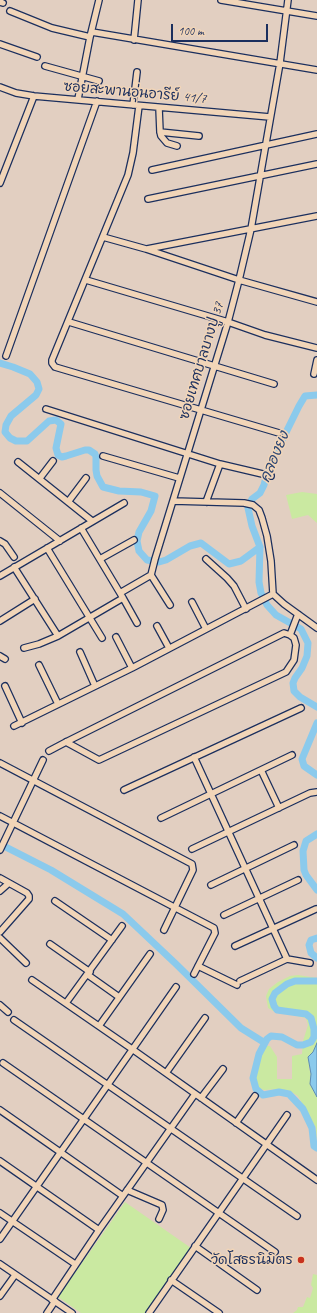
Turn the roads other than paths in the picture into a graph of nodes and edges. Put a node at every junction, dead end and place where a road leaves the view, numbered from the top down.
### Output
1 (99, 0) edge
2 (138, 0) edge
3 (221, 0) edge
4 (288, 0) edge
5 (10, 11) dead end
6 (287, 11) junction
7 (317, 16) edge
8 (91, 35) junction
9 (134, 40) junction
10 (0, 44) edge
11 (37, 57) dead end
12 (280, 63) junction
13 (45, 66) dead end
14 (317, 70) edge
15 (137, 72) dead end
16 (82, 76) junction
17 (99, 81) dead end
18 (0, 87) edge
19 (34, 96) junction
20 (78, 99) junction
21 (97, 101) junction
22 (136, 105) junction
23 (160, 108) junction
24 (270, 117) junction
25 (160, 132) junction
26 (317, 134) edge
27 (199, 136) dead end
28 (177, 146) dead end
29 (264, 146) junction
30 (317, 164) edge
31 (152, 170) dead end
32 (260, 176) junction
33 (0, 182) edge
34 (148, 199) dead end
35 (317, 216) edge
36 (251, 229) junction
37 (103, 237) junction
38 (146, 249) junction
39 (86, 280) junction
40 (239, 280) junction
41 (317, 302) edge
42 (69, 322) junction
43 (228, 322) junction
44 (317, 348) edge
45 (6, 356) dead end
46 (317, 360) edge
47 (213, 366) junction
48 (314, 374) dead end
49 (274, 384) dead end
50 (46, 409) dead end
51 (200, 409) junction
52 (279, 433) dead end
53 (187, 454) junction
54 (103, 456) dead end
55 (53, 460) dead end
56 (18, 462) dead end
57 (220, 464) junction
58 (268, 476) dead end
59 (40, 478) junction
60 (86, 478) dead end
61 (180, 478) junction
62 (0, 493) edge
63 (173, 501) junction
64 (68, 502) junction
65 (206, 502) junction
66 (124, 504) dead end
67 (92, 521) junction
68 (81, 528) junction
69 (134, 540) dead end
70 (60, 541) junction
71 (2, 544) edge
72 (47, 548) junction
73 (14, 558) dead end
74 (206, 559) dead end
75 (100, 560) junction
76 (14, 567) junction
77 (151, 575) junction
78 (0, 576) edge
79 (122, 595) junction
80 (268, 597) junction
81 (35, 600) junction
82 (192, 602) dead end
83 (170, 605) dead end
84 (246, 609) junction
85 (298, 614) junction
86 (90, 617) junction
87 (0, 621) edge
88 (137, 623) dead end
89 (157, 626) dead end
90 (317, 628) edge
91 (206, 629) junction
92 (290, 635) junction
93 (58, 636) junction
94 (116, 637) dead end
95 (102, 638) dead end
96 (24, 648) dead end
97 (169, 648) junction
98 (80, 652) dead end
99 (38, 664) dead end
100 (132, 668) junction
101 (5, 686) dead end
102 (95, 686) junction
103 (58, 704) junction
104 (302, 708) dead end
105 (22, 723) junction
106 (14, 726) dead end
107 (66, 742) junction
108 (49, 751) dead end
109 (292, 755) dead end
110 (194, 757) junction
111 (43, 760) dead end
112 (0, 763) edge
113 (261, 770) junction
114 (34, 780) junction
115 (124, 790) dead end
116 (317, 792) edge
117 (211, 794) junction
118 (279, 808) junction
119 (0, 816) edge
120 (161, 818) dead end
121 (13, 823) junction
122 (229, 832) junction
123 (294, 845) dead end
124 (192, 849) dead end
125 (0, 850) edge
126 (246, 868) junction
127 (0, 878) edge
128 (298, 880) dead end
129 (9, 883) junction
130 (211, 885) dead end
131 (0, 891) edge
132 (260, 898) junction
133 (55, 901) dead end
134 (175, 907) junction
135 (316, 909) edge
136 (224, 915) dead end
137 (122, 926) dead end
138 (274, 928) junction
139 (164, 930) dead end
140 (0, 932) edge
141 (0, 938) edge
142 (112, 940) junction
143 (50, 944) dead end
144 (235, 946) dead end
145 (150, 954) dead end
146 (287, 958) junction
147 (26, 963) dead end
148 (310, 963) dead end
149 (198, 966) junction
150 (89, 974) junction
151 (194, 974) dead end
152 (32, 980) dead end
153 (176, 987) dead end
154 (119, 997) junction
155 (66, 1003) junction
156 (0, 1005) edge
157 (8, 1012) dead end
158 (205, 1018) dead end
159 (14, 1020) dead end
160 (99, 1026) junction
161 (132, 1049) junction
162 (3, 1063) dead end
163 (223, 1069) dead end
164 (166, 1073) junction
165 (108, 1084) junction
166 (195, 1094) junction
167 (255, 1096) dead end
168 (201, 1098) junction
169 (0, 1110) edge
170 (287, 1115) dead end
171 (84, 1119) junction
172 (236, 1123) junction
173 (171, 1128) junction
174 (267, 1144) junction
175 (60, 1153) junction
176 (0, 1161) edge
177 (147, 1162) junction
178 (243, 1178) junction
179 (317, 1180) edge
180 (37, 1187) junction
181 (127, 1190) junction
182 (123, 1196) junction
183 (219, 1212) junction
184 (0, 1213) edge
185 (297, 1216) dead end
186 (159, 1219) dead end
187 (13, 1222) junction
188 (99, 1230) junction
189 (0, 1240) edge
190 (195, 1246) junction
191 (275, 1252) dead end
192 (0, 1264) edge
193 (76, 1264) junction
194 (15, 1275) junction
195 (171, 1280) junction
196 (257, 1290) dead end
197 (0, 1296) edge
198 (54, 1301) junction
199 (47, 1313) edge
200 (72, 1313) edge
201 (149, 1313) edge
202 (218, 1313) edge

1 - 8 street
2 - 9 street
3 - 6 street
4 - 6 street, ซอยเทศบาลบางปู 37
5 - 8 street
6 - 7 street
6 - 12 street, ซอยเทศบาลบางปู 37
8 - 9 street
8 - 16 street
9 - 12 street
10 - 11 street
12 - 14 street
12 - 24 street, ซอยเทศบาลบางปู 37
13 - 16 street
15 - 22 street
16 - 17 street
16 - 20 street
18 - 19 street, ซอยสะพานอุ่นอารีย์ 41/7
19 - 20 street, ซอยสะพานอุ่นอารีย์ 41/7
19 - 33 street
20 - 21 street, ซอยสะพานอุ่นอารีย์ 41/7
21 - 22 street, ซอยสะพานอุ่นอารีย์ 41/7
21 - 45 street
22 - 23 street, ซอยสะพานอุ่นอารีย์ 41/7
22 - 37 street
23 - 24 street, ซอยสะพานอุ่นอารีย์ 41/7
23 - 25 street
24 - 29 street, ซอยเทศบาลบางปู 37
25 - 27 street
25 - 28 street
26 - 29 street
29 - 31 street
29 - 32 street, ซอยเทศบาลบางปู 37
30 - 32 street
32 - 34 street
32 - 36 street, ซอยเทศบาลบางปู 37
35 - 36 street
36 - 38 street
36 - 40 street, ซอยเทศบาลบางปู 37
37 - 38 street
37 - 39 street
38 - 40 street
39 - 42 street
39 - 43 street
40 - 41 street
40 - 43 street, ซอยเทศบาลบางปู 37
42 - 47 street
42 - 51 street
43 - 44 street
43 - 47 street, ซอยเทศบาลบางปู 37
46 - 48 street
47 - 49 street
47 - 51 street, ซอยเทศบาลบางปู 37
50 - 53 street
51 - 52 street
51 - 53 street, ซอยเทศบาลบางปู 37
53 - 57 street
53 - 61 street, ซอยเทศบาลบางปู 37
54 - 61 street
55 - 59 street
56 - 59 street
57 - 58 street
57 - 65 street
59 - 64 street
60 - 64 street
61 - 63 street, ซอยเทศบาลบางปู 37
62 - 70 street
63 - 65 street
63 - 77 street, ซอยเทศบาลบางปู 37
64 - 67 street
65 - 80 street
66 - 67 street
67 - 68 street
68 - 70 street
68 - 75 street
69 - 75 street
70 - 72 street
71 - 73 street
72 - 76 street
72 - 86 street
74 - 84 street
75 - 79 street
76 - 78 street
76 - 81 street
77 - 79 street
77 - 83 street
79 - 86 street
79 - 88 street
80 - 84 street
80 - 85 street
81 - 87 street
81 - 93 street
82 - 91 street
84 - 91 street
85 - 90 street
85 - 92 street
86 - 93 street
86 - 95 street
89 - 97 street
91 - 97 street
92 - 107 street
92 - 107 street
93 - 96 street
94 - 100 street
97 - 100 street
98 - 102 street
99 - 103 street
100 - 102 street
101 - 105 street
102 - 103 street
103 - 105 street
104 - 110 street
105 - 106 street
107 - 108 street
109 - 113 street
110 - 115 street
110 - 117 street
111 - 114 street
112 - 114 street
113 - 117 street
113 - 118 street
114 - 121 street
114 - 134 street
116 - 118 street
117 - 120 street
117 - 122 street
118 - 122 street
119 - 121 street
121 - 125 street
121 - 134 street
122 - 124 street
122 - 126 street
123 - 126 street
126 - 130 street
126 - 132 street
127 - 129 street
128 - 132 street
129 - 131 street
129 - 140 street
132 - 136 street
132 - 138 street
133 - 142 street
134 - 139 street
134 - 149 street
135 - 138 street
137 - 142 street
138 - 144 street
138 - 146 street
141 - 147 street
142 - 150 street
143 - 150 street
145 - 154 street
146 - 148 street
146 - 149 street
149 - 151 street
150 - 154 street
150 - 155 street
152 - 155 street
153 - 161 street
154 - 160 street
155 - 160 street
156 - 157 street
158 - 164 street
159 - 165 street
160 - 161 street
161 - 164 street
161 - 165 street
162 - 171 street
163 - 168 street
164 - 166 street
165 - 171 street
165 - 173 street
166 - 168 street
166 - 173 street
167 - 172 street
168 - 172 street
169 - 175 street
170 - 174 street
171 - 175 street
171 - 177 street
172 - 174 street
173 - 177 street
173 - 178 street
174 - 178 street
174 - 179 street
175 - 180 street
175 - 182 street
176 - 180 street
177 - 181 street
177 - 183 street
178 - 183 street
178 - 185 street
180 - 187 street
180 - 188 street
181 - 182 street
181 - 186 street
182 - 188 street
183 - 190 street
183 - 191 street
184 - 187 street
187 - 189 street
187 - 193 street
188 - 193 street
190 - 195 street
190 - 196 street
192 - 194 street
193 - 198 street
194 - 197 street
194 - 198 street
195 - 201 street
195 - 202 street
198 - 199 street
198 - 200 street

